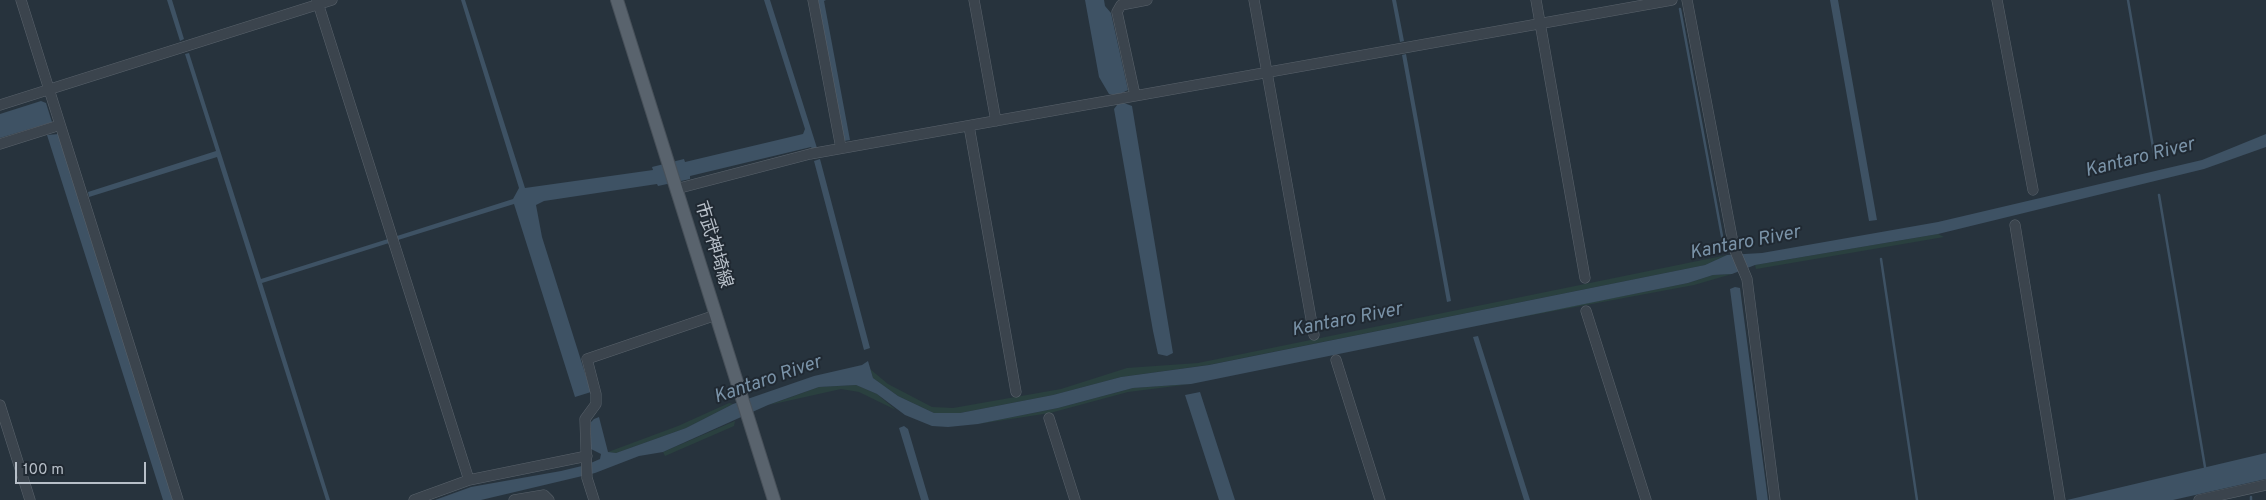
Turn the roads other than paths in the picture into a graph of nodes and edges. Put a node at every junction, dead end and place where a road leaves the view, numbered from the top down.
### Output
1 (21, 0) edge
2 (332, 0) edge
3 (617, 0) edge
4 (813, 0) edge
5 (974, 0) edge
6 (1147, 0) edge
7 (1254, 0) edge
8 (1536, 0) edge
9 (1672, 0) edge
10 (1687, 0) edge
11 (1997, 0) edge
12 (318, 2) edge
13 (1540, 25) junction
14 (1267, 73) junction
15 (49, 90) junction
16 (1125, 97) junction
17 (0, 105) edge
18 (996, 121) junction
19 (969, 126) junction
20 (54, 127) junction
21 (0, 144) edge
22 (841, 148) junction
23 (676, 187) junction
24 (2033, 190) dead end
25 (2015, 225) dead end
26 (1585, 278) dead end
27 (1586, 311) dead end
28 (716, 315) junction
29 (1314, 334) dead end
30 (1336, 360) dead end
31 (1016, 392) dead end
32 (0, 405) edge
33 (1049, 418) dead end
34 (587, 459) junction
35 (469, 480) junction
36 (2266, 485) edge
37 (30, 500) edge
38 (178, 500) edge
39 (414, 500) edge
40 (514, 500) edge
41 (549, 500) edge
42 (594, 500) edge
43 (774, 500) edge
44 (1075, 500) edge
45 (1380, 500) edge
46 (1646, 500) edge
47 (1775, 500) edge
48 (2060, 500) edge
49 (2199, 500) edge

1 - 15 street
2 - 12 street
3 - 23 main road, 市武神埼線
4 - 22 street
5 - 18 street
6 - 16 street
7 - 14 street
8 - 13 street
9 - 13 street
10 - 47 street
11 - 24 street
12 - 15 street
12 - 35 street
13 - 14 street
13 - 26 street
14 - 16 street
14 - 29 street
15 - 17 street
15 - 20 street
16 - 18 street
18 - 19 street
19 - 22 street
19 - 31 street
20 - 21 street
20 - 38 street
22 - 23 street
23 - 28 main road, 市武神埼線
25 - 48 street
27 - 46 street
28 - 34 street
28 - 43 main road, 市武神埼線
30 - 45 street
32 - 37 street
33 - 44 street
34 - 35 street
34 - 42 street
35 - 39 street
36 - 49 street
40 - 41 street

